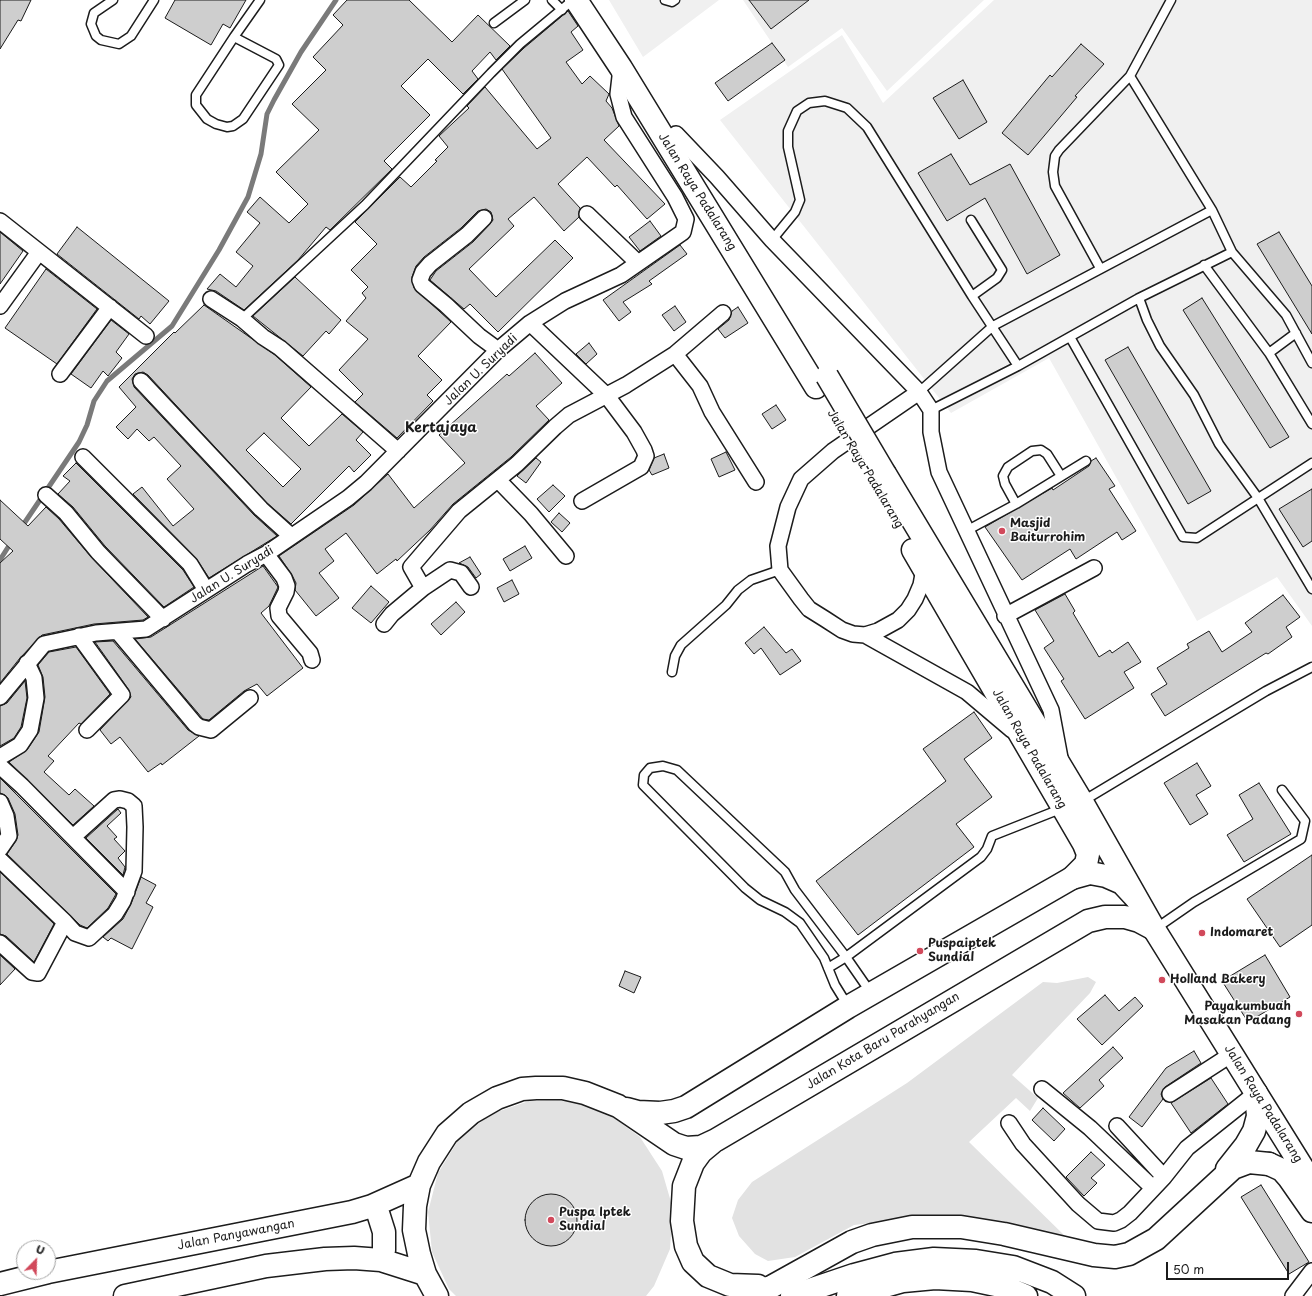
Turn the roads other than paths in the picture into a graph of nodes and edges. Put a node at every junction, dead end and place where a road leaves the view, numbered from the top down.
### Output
1 (113, 0) edge
2 (154, 0) edge
3 (260, 0) edge
4 (526, 0) edge
5 (552, 0) edge
6 (591, 0) edge
7 (665, 0) edge
8 (675, 0) edge
9 (1171, 0) edge
10 (570, 3) edge
11 (494, 23) dead end
12 (234, 37) junction
13 (621, 68) junction
14 (1130, 76) junction
15 (676, 134) junction
16 (1212, 210) junction
17 (587, 214) dead end
18 (484, 218) dead end
19 (970, 220) dead end
20 (0, 221) edge
21 (772, 240) junction
22 (39, 252) junction
23 (1232, 252) junction
24 (638, 263) junction
25 (1204, 266) junction
26 (1100, 268) junction
27 (972, 296) junction
28 (1139, 298) junction
29 (211, 299) dead end
30 (0, 306) edge
31 (110, 307) junction
32 (723, 313) dead end
33 (242, 319) junction
34 (530, 323) junction
35 (993, 326) junction
36 (1296, 333) junction
37 (146, 336) dead end
38 (1070, 337) junction
39 (498, 350) junction
40 (675, 354) junction
41 (1269, 354) junction
42 (1312, 363) edge
43 (1018, 366) junction
44 (60, 374) dead end
45 (141, 381) dead end
46 (822, 382) junction
47 (919, 392) junction
48 (607, 396) junction
49 (931, 410) junction
50 (1312, 424) edge
51 (398, 451) junction
52 (83, 457) dead end
53 (1086, 461) dead end
54 (1312, 463) edge
55 (878, 476) junction
56 (1061, 476) junction
57 (498, 480) junction
58 (756, 482) dead end
59 (46, 495) dead end
60 (1258, 498) junction
61 (582, 501) dead end
62 (1016, 504) junction
63 (966, 531) junction
64 (291, 536) junction
65 (266, 554) junction
66 (566, 556) dead end
67 (1094, 568) dead end
68 (924, 569) junction
69 (780, 570) junction
70 (1312, 571) edge
71 (1304, 576) junction
72 (423, 588) junction
73 (471, 588) dead end
74 (1312, 589) edge
75 (206, 590) junction
76 (1005, 616) junction
77 (163, 619) junction
78 (384, 624) dead end
79 (118, 632) junction
80 (865, 635) junction
81 (79, 636) junction
82 (312, 660) dead end
83 (27, 663) junction
84 (1312, 666) edge
85 (672, 672) dead end
86 (0, 697) edge
87 (250, 698) dead end
88 (87, 730) dead end
89 (1023, 739) junction
90 (0, 757) edge
91 (1063, 772) junction
92 (3, 775) edge
93 (1282, 790) dead end
94 (0, 802) edge
95 (1073, 805) junction
96 (73, 837) junction
97 (0, 848) edge
98 (0, 860) edge
99 (1072, 878) junction
100 (127, 892) junction
101 (1138, 902) junction
102 (65, 922) junction
103 (1154, 929) junction
104 (0, 943) edge
105 (846, 957) junction
106 (828, 968) junction
107 (871, 993) junction
108 (848, 1006) junction
109 (1232, 1054) junction
110 (1042, 1089) dead end
111 (1256, 1093) junction
112 (1170, 1094) dead end
113 (618, 1106) junction
114 (1009, 1123) dead end
115 (1117, 1126) dead end
116 (716, 1140) junction
117 (1164, 1177) junction
118 (1312, 1183) edge
119 (419, 1185) junction
120 (1152, 1188) junction
121 (372, 1206) junction
122 (1190, 1208) junction
123 (1312, 1211) edge
124 (381, 1260) junction
125 (56, 1270) edge
126 (799, 1272) junction
127 (1312, 1272) edge
128 (425, 1274) junction
129 (16, 1280) edge
130 (0, 1284) edge
131 (125, 1296) edge
132 (437, 1296) edge
133 (738, 1296) edge
134 (792, 1296) edge
135 (848, 1296) edge
136 (1026, 1296) edge
137 (1074, 1296) edge
138 (1293, 1296) edge

1 - 2 lane
3 - 12 lane
4 - 11 lane
5 - 10 lane
6 - 15 main road, Jalan Raya Padalarang
7 - 8 lane
9 - 14 lane
10 - 13 main road, Jalan Raya Padalarang
10 - 33 lane
12 - 12 lane
13 - 24 street, Jalan U. Suryadi
13 - 46 main road, Jalan Raya Padalarang
14 - 16 lane
14 - 26 lane
15 - 21 street
15 - 46 main road, Jalan Raya Padalarang
16 - 23 lane
16 - 26 lane
17 - 24 street
18 - 39 street
19 - 27 lane
20 - 22 street
21 - 27 lane
21 - 47 street
22 - 30 street
22 - 31 street
23 - 25 lane
23 - 36 lane
24 - 34 street, Jalan U. Suryadi
25 - 28 lane
25 - 41 lane
26 - 35 lane
27 - 35 lane
28 - 38 lane
28 - 60 lane
29 - 33 street
31 - 37 street
31 - 44 street
32 - 40 street
33 - 51 street
34 - 39 street, Jalan U. Suryadi
34 - 48 street
35 - 43 lane
35 - 47 lane
36 - 41 lane
36 - 42 lane
38 - 43 lane
38 - 60 lane
39 - 51 street, Jalan U. Suryadi
40 - 48 street
40 - 58 street
41 - 50 lane
43 - 49 lane
45 - 64 street
46 - 55 main road, Jalan Raya Padalarang
47 - 49 street
47 - 69 street
48 - 57 street
48 - 61 street
49 - 63 street
51 - 64 street, Jalan U. Suryadi
52 - 75 street
53 - 56 lane
54 - 60 lane
55 - 68 main road, Jalan Raya Padalarang
55 - 91 main road, Jalan Raya Padalarang
56 - 62 lane
56 - 62 lane
57 - 66 street
57 - 72 street
59 - 77 street
60 - 71 lane
62 - 63 lane
63 - 76 street
64 - 65 street, Jalan U. Suryadi
65 - 75 street, Jalan U. Suryadi
65 - 82 street
67 - 76 street
68 - 80 street
68 - 89 main road, Jalan Raya Padalarang
69 - 80 street
69 - 85 lane
70 - 71 lane
71 - 74 lane
72 - 73 street
72 - 78 street
75 - 77 street, Jalan U. Suryadi
76 - 91 street
77 - 79 street, Jalan U. Suryadi
79 - 81 street, Jalan U. Suryadi
79 - 87 street
80 - 89 street
81 - 83 street, Jalan U. Suryadi
81 - 88 street
83 - 86 street, Jalan U. Suryadi
83 - 90 street
84 - 95 lane
89 - 95 main road, Jalan Raya Padalarang
91 - 95 main road, Jalan Raya Padalarang
92 - 96 street
93 - 103 lane
94 - 97 street
95 - 99 main road, Jalan Raya Padalarang
95 - 101 main road, Jalan Raya Padalarang
95 - 105 lane
96 - 100 street
96 - 100 street
98 - 102 street
99 - 101 main road, Jalan Raya Padalarang
99 - 107 main road, Jalan Kota Baru Parahyangan
100 - 102 street
101 - 103 main road, Jalan Raya Padalarang
102 - 104 street
103 - 109 main road, Jalan Raya Padalarang
103 - 116 main road, Jalan Kota Baru Parahyangan
105 - 106 lane
105 - 106 lane
105 - 107 lane
106 - 108 lane
107 - 108 main road, Jalan Kota Baru Parahyangan
108 - 113 main road, Jalan Kota Baru Parahyangan
109 - 111 main road, Jalan Raya Padalarang
109 - 112 street
110 - 120 street
111 - 117 street
111 - 118 main road, Jalan Raya Padalarang
111 - 122 main road
113 - 116 main road, Jalan Kota Baru Parahyangan
113 - 119 main road, Jalan Kota Baru Parahyangan
114 - 120 street
115 - 117 street
116 - 126 main road
117 - 120 street
119 - 121 main road, Jalan Panyawangan
119 - 128 main road, Jalan Kota Baru Parahyangan
121 - 124 main road
121 - 125 main road, Jalan Panyawangan
122 - 123 main road, Jalan Raya Padalarang
122 - 126 main road
124 - 128 main road
124 - 131 main road
126 - 133 main road
127 - 138 street
128 - 132 main road, Jalan Kota Baru Parahyangan
129 - 130 main road, Jalan Panyawangan
134 - 137 main road
135 - 136 main road

